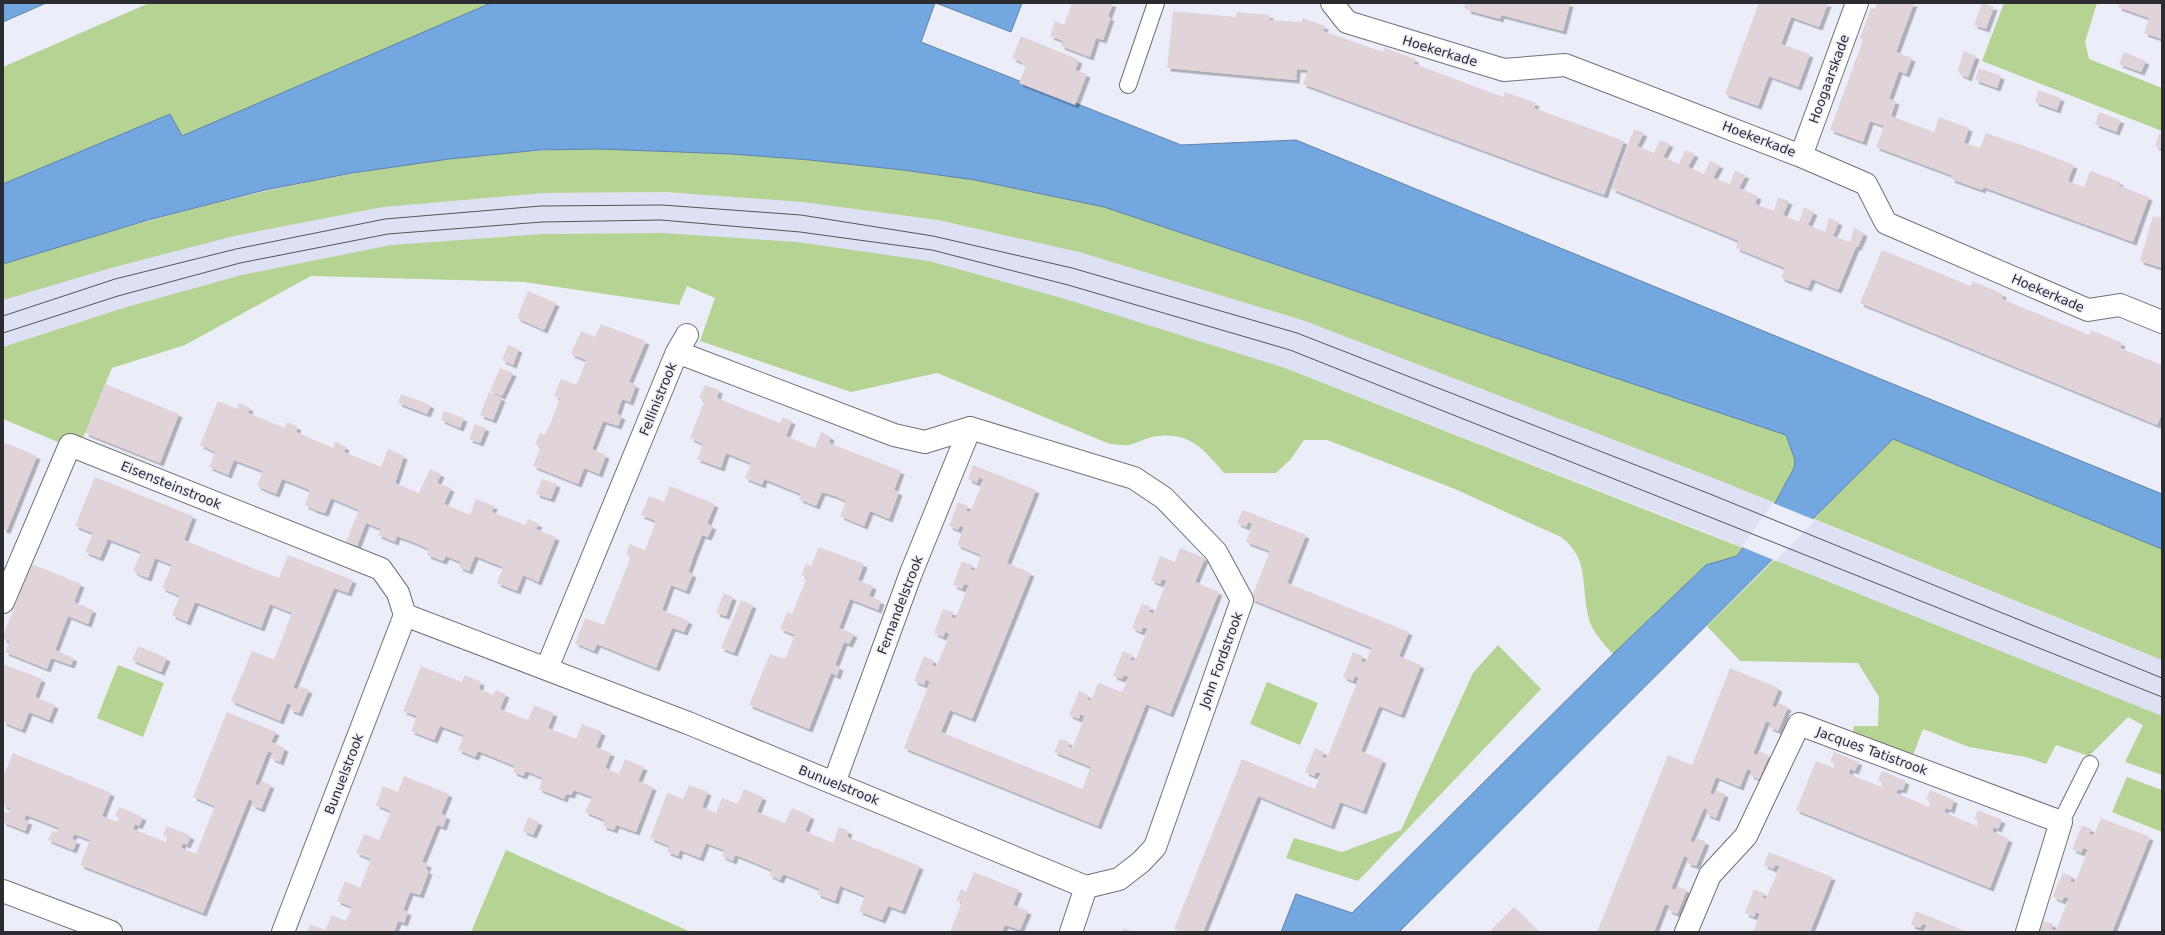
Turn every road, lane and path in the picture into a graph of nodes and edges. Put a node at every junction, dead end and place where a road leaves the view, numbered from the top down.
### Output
1 (1156, 3) edge
2 (1332, 3) edge
3 (1857, 3) edge
4 (1128, 85) dead end
5 (1801, 156) junction
6 (2162, 322) edge
7 (970, 428) junction
8 (3, 602) edge
9 (405, 615) junction
10 (547, 668) junction
11 (2090, 764) dead end
12 (834, 783) junction
13 (2061, 822) junction
14 (1086, 887) junction
15 (3, 892) edge
16 (111, 932) edge
17 (283, 932) edge
18 (1071, 932) edge
19 (1686, 932) edge
20 (2027, 932) edge

1 - 4 lane
2 - 5 street, Hoekerkade
3 - 5 street, Hoogaarskade
5 - 6 street, Hoekerkade
7 - 10 street, Fellinistrook
7 - 12 street, Fernandelstrook
7 - 14 street, John Fordstrook
8 - 9 street, Eisensteinstrook
9 - 10 street, Bunuelstrook
9 - 17 street, Bunuelstrook
10 - 12 street, Bunuelstrook
11 - 13 lane
12 - 14 street, Bunuelstrook
13 - 19 street, Jacques Tatistrook
13 - 20 street
14 - 18 street
15 - 16 street

